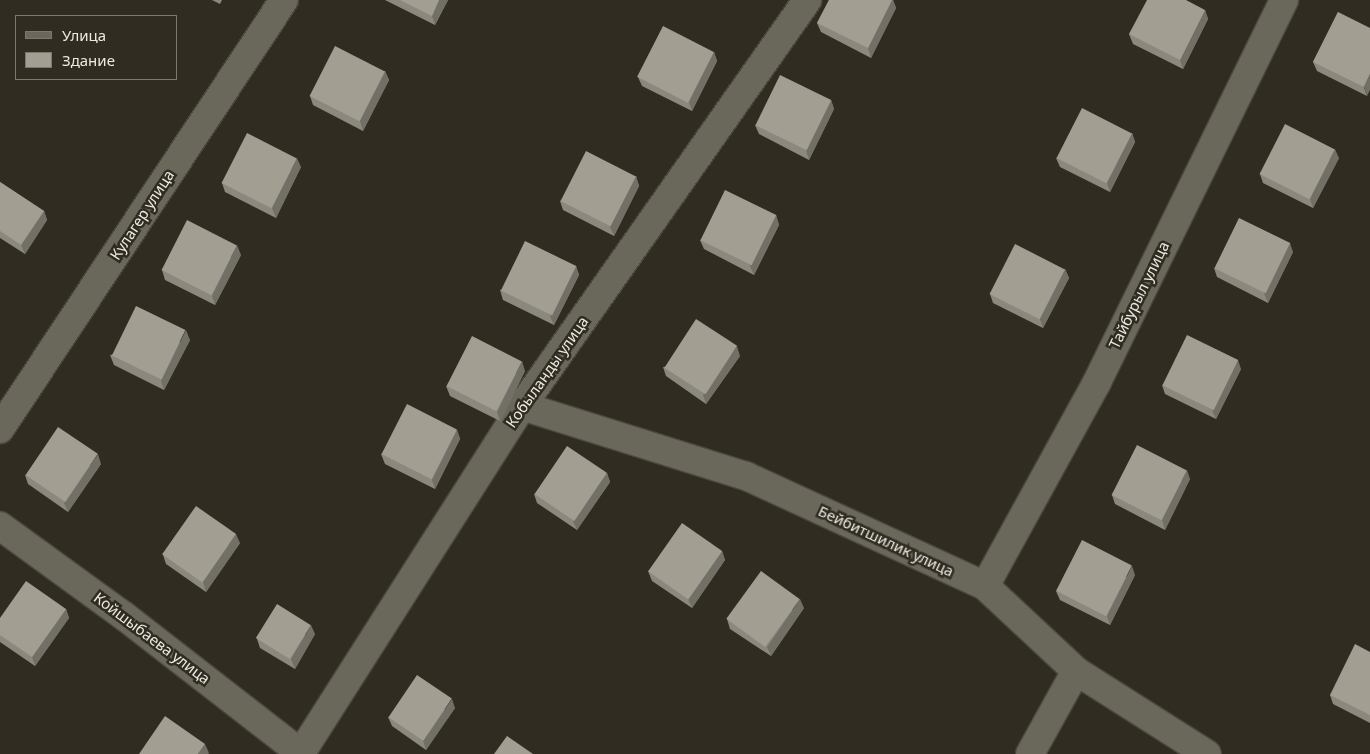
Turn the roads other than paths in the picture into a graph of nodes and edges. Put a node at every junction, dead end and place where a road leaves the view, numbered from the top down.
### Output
1 (284, 0) edge
2 (807, 0) edge
3 (1284, 0) edge
4 (522, 406) junction
5 (0, 429) edge
6 (0, 526) edge
7 (985, 586) junction
8 (1076, 671) junction
9 (301, 754) edge
10 (1030, 754) edge
11 (1207, 754) edge

1 - 5 street, Кулагер улица
2 - 4 street, Кобыланды улица
3 - 7 street, Тайбурыл улица
4 - 7 street, Бейбитшилик улица
4 - 9 street, Кобыланды улица
6 - 9 street, Койшыбаева улица
7 - 8 street, Бейбитшилик улица
8 - 10 street
8 - 11 street, Бейбитшилик улица

